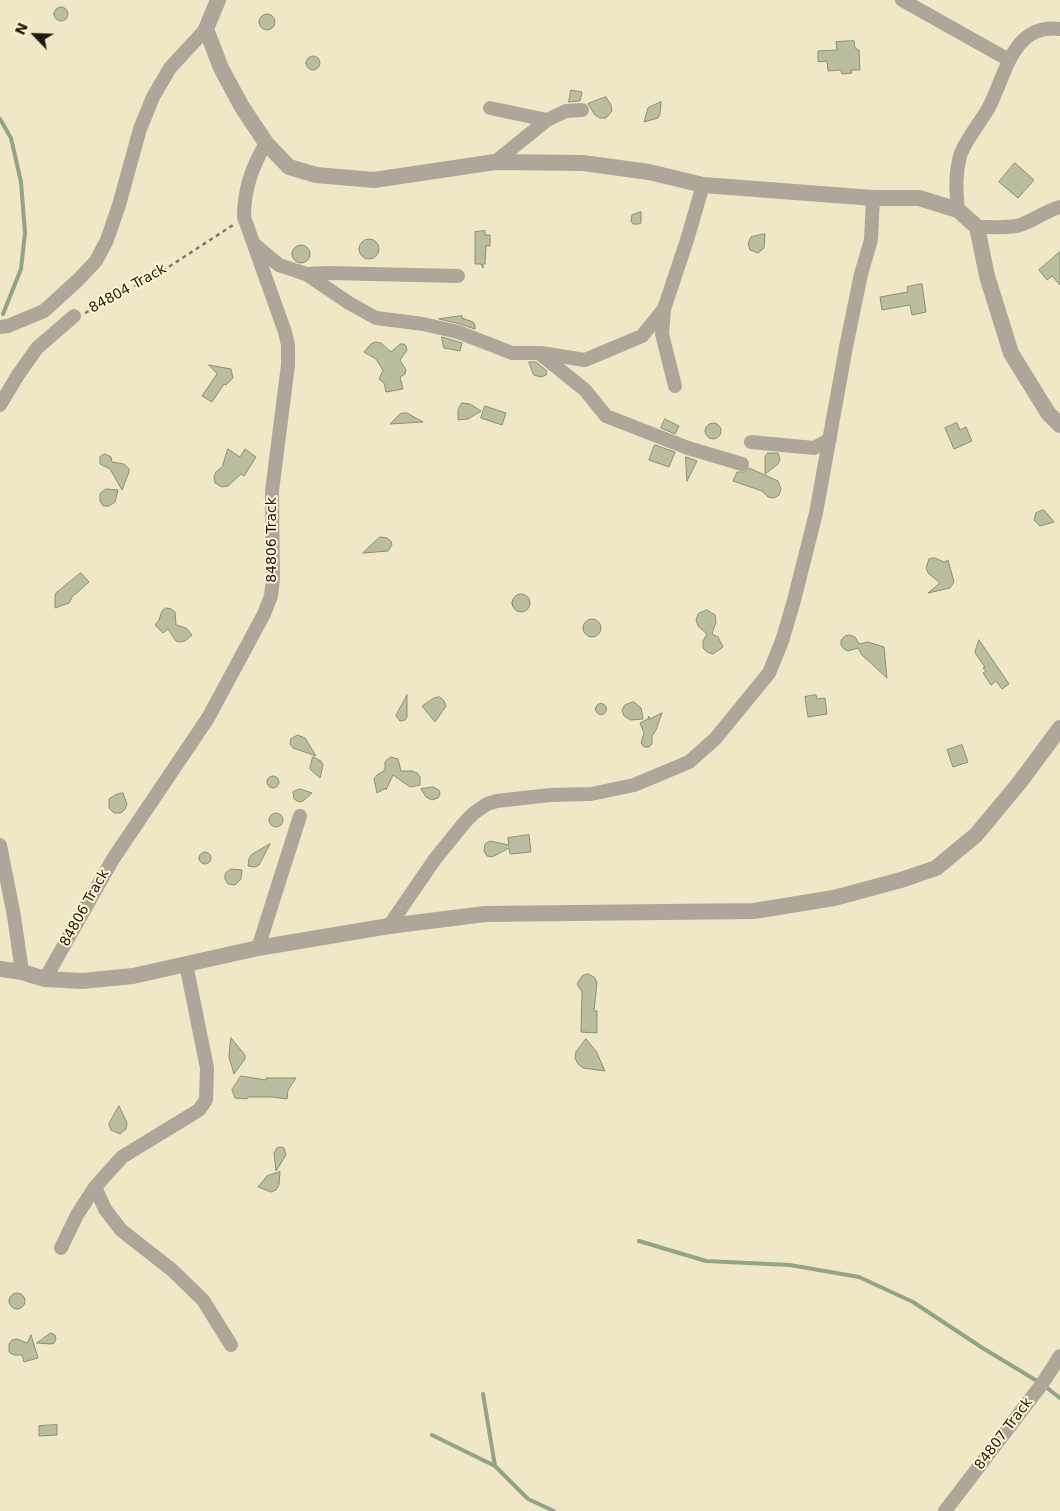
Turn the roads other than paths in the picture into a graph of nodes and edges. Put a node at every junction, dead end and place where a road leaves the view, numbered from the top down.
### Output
1 (218, 0) edge
2 (902, 0) edge
3 (206, 28) junction
4 (1060, 29) edge
5 (1009, 60) junction
6 (490, 108) dead end
7 (582, 110) dead end
8 (547, 120) junction
9 (266, 143) junction
10 (495, 162) junction
11 (703, 186) junction
12 (873, 198) junction
13 (1060, 207) edge
14 (958, 210) junction
15 (977, 227) junction
16 (252, 240) junction
17 (306, 274) junction
18 (458, 276) dead end
19 (664, 309) junction
20 (74, 316) road end
21 (0, 327) edge
22 (538, 353) junction
23 (675, 386) dead end
24 (0, 405) edge
25 (1060, 425) edge
26 (830, 439) junction
27 (751, 442) dead end
28 (742, 464) dead end
29 (1060, 728) edge
30 (300, 816) dead end
31 (0, 845) edge
32 (389, 926) junction
33 (258, 948) junction
34 (186, 964) junction
35 (0, 969) edge
36 (22, 972) junction
37 (45, 978) junction
38 (94, 1187) junction
39 (61, 1248) dead end
40 (231, 1345) dead end
41 (1060, 1356) edge
42 (945, 1511) edge

1 - 3 street
2 - 5 street
3 - 9 street
3 - 21 street
4 - 5 street
5 - 14 street
6 - 8 street
7 - 8 street
8 - 10 street
9 - 10 street
9 - 16 street, 84806 Track
10 - 11 street
11 - 12 street
11 - 19 street
12 - 14 street
12 - 26 street
13 - 15 street
14 - 15 street
15 - 25 street
16 - 17 street
16 - 37 street, 84806 Track
17 - 18 street
17 - 22 street
19 - 22 street
19 - 23 street
20 - 24 street
22 - 28 street
26 - 27 street
26 - 32 street
29 - 32 street
30 - 33 street
31 - 36 street
32 - 33 street
33 - 34 street
34 - 37 street
34 - 38 street
35 - 36 street
36 - 37 street
38 - 39 street
38 - 40 street
41 - 42 street, 84807 Track

